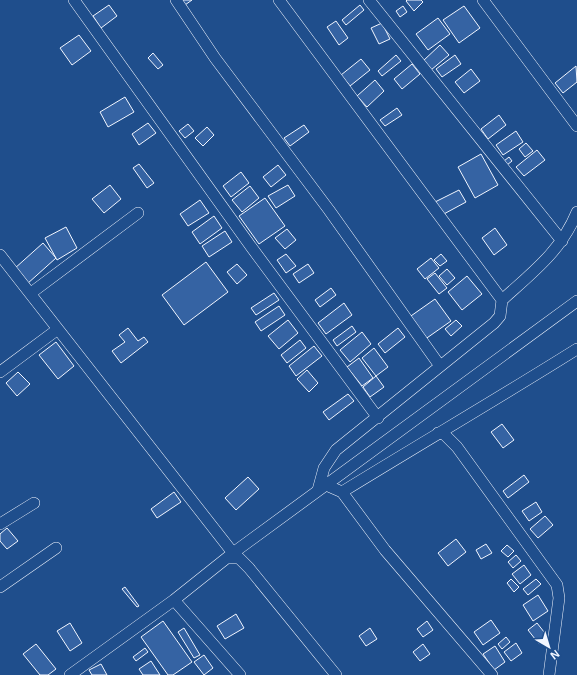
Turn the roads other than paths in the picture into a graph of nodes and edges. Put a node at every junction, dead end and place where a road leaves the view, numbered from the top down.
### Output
1 (74, 0) edge
2 (176, 0) edge
3 (279, 0) edge
4 (369, 0) edge
5 (483, 0) edge
6 (577, 126) edge
7 (577, 212) edge
8 (138, 213) dead end
9 (562, 241) junction
10 (0, 254) edge
11 (31, 293) junction
12 (502, 300) junction
13 (577, 301) edge
14 (58, 329) junction
15 (577, 349) edge
16 (440, 366) junction
17 (0, 372) edge
18 (378, 418) junction
19 (438, 434) junction
20 (322, 487) junction
21 (342, 492) junction
22 (34, 503) dead end
23 (0, 524) edge
24 (56, 548) dead end
25 (230, 555) junction
26 (0, 587) edge
27 (174, 600) junction
28 (70, 675) edge
29 (240, 675) edge
30 (336, 675) edge
31 (492, 675) edge
32 (549, 675) edge

1 - 18 street
2 - 16 street
3 - 12 street
4 - 9 street
5 - 6 street
7 - 9 street
8 - 11 street
9 - 12 street
10 - 11 street
11 - 14 street
12 - 16 street
13 - 20 street
14 - 17 street
14 - 25 street
15 - 19 street
16 - 18 street
18 - 20 street
19 - 21 street
19 - 32 street
20 - 21 street
20 - 25 street
21 - 31 street
22 - 23 street
24 - 26 street
25 - 27 street
25 - 30 street
27 - 28 street
27 - 29 street

